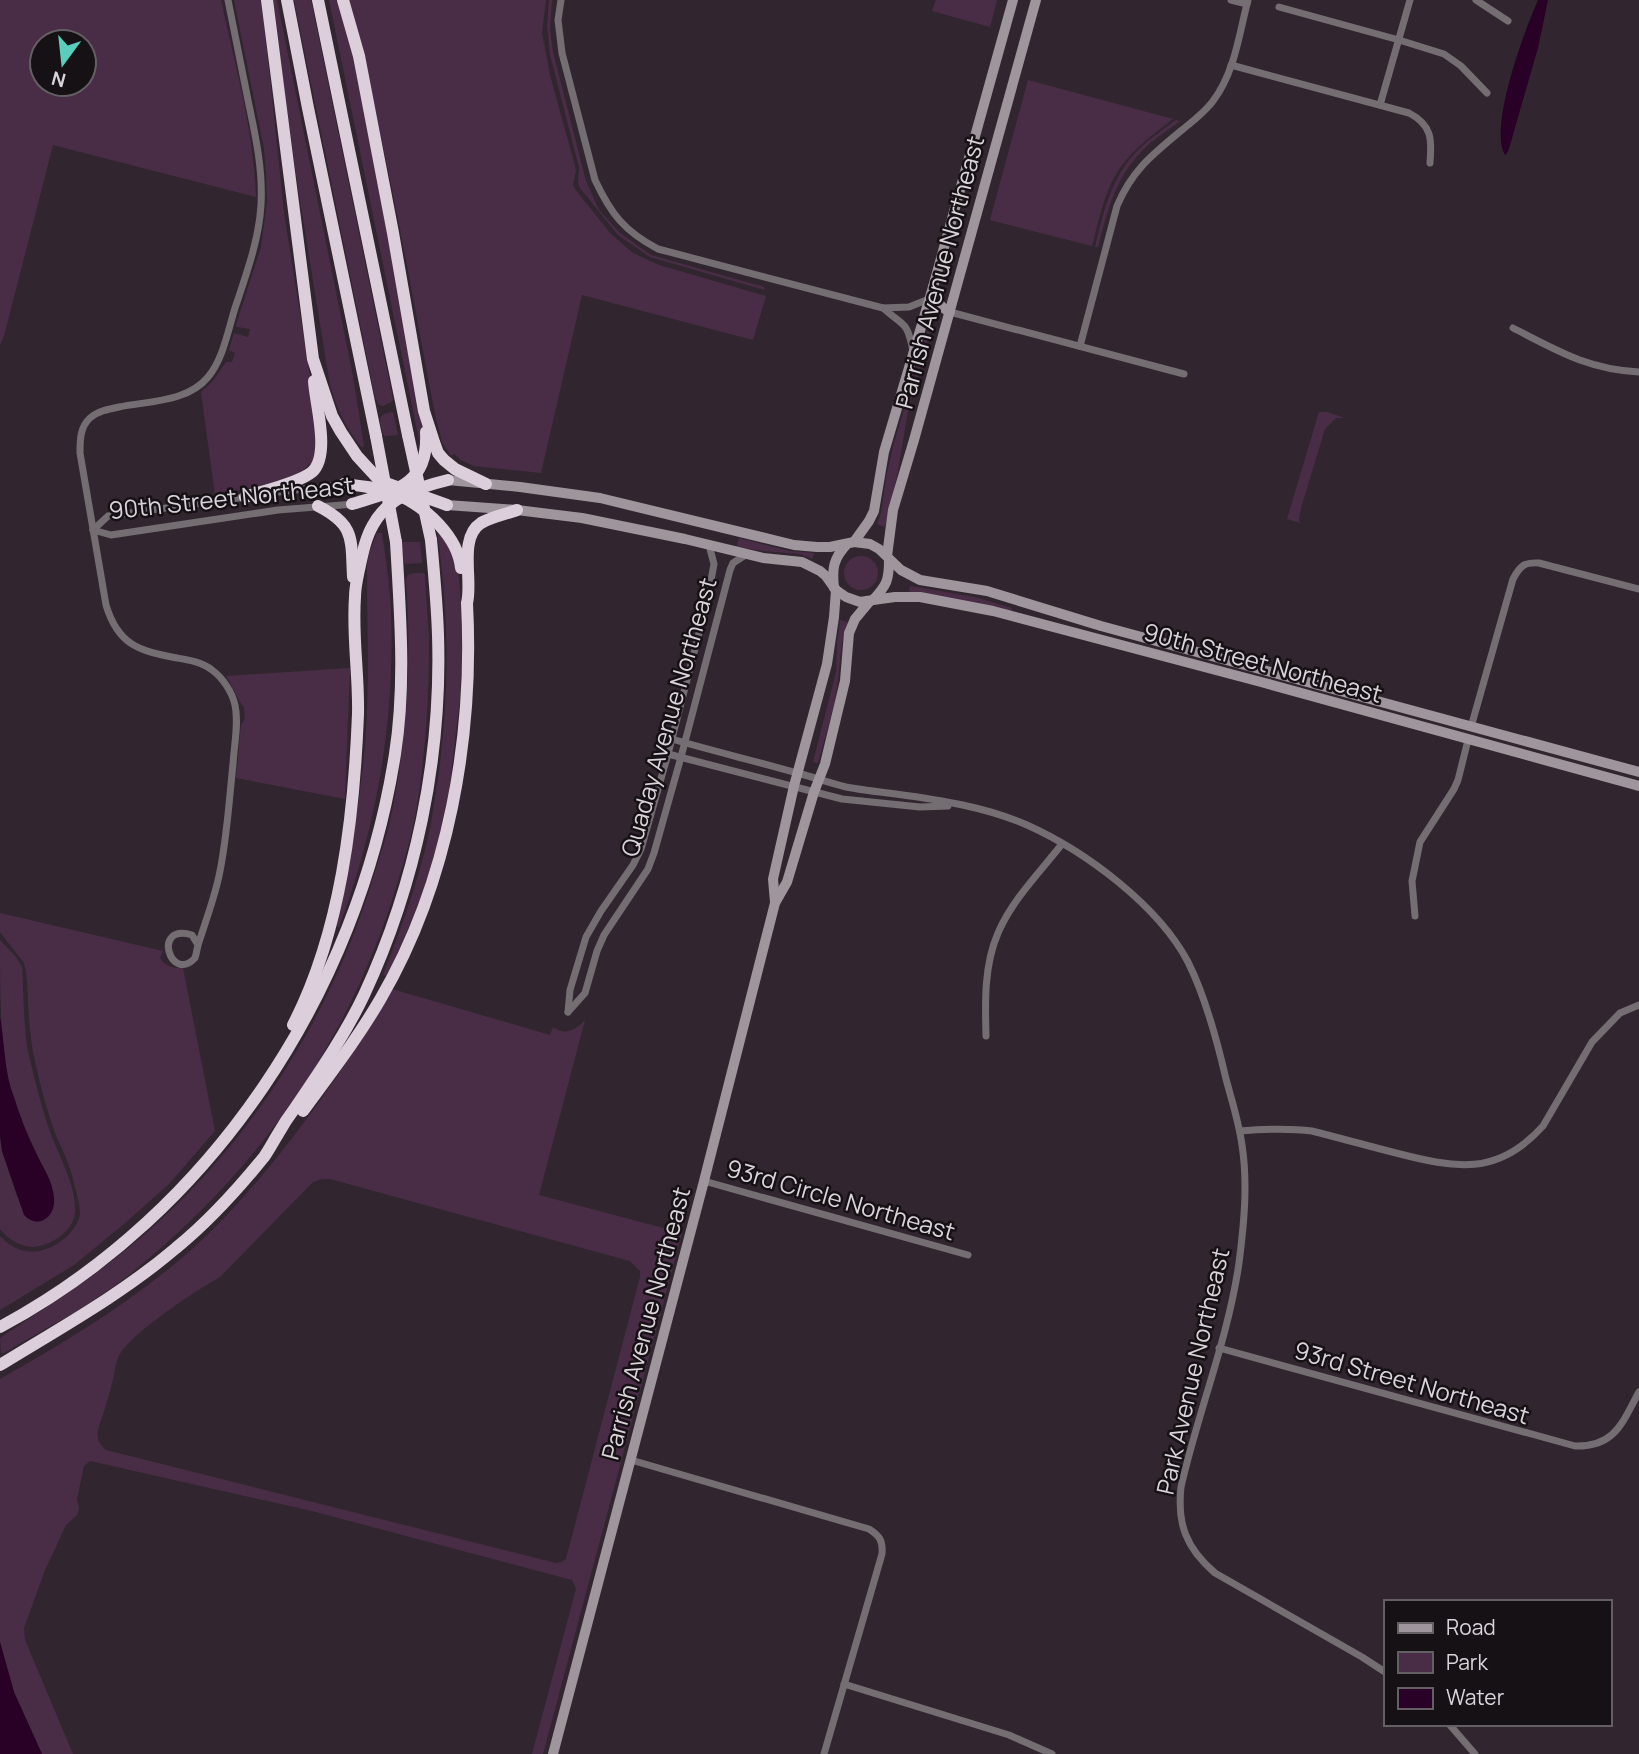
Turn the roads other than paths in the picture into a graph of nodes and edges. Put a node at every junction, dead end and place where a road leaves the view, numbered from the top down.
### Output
1 (228, 0) edge
2 (267, 0) edge
3 (287, 0) edge
4 (318, 0) edge
5 (343, 0) edge
6 (561, 0) edge
7 (1013, 0) edge
8 (1035, 0) edge
9 (1231, 0) edge
10 (1410, 0) edge
11 (1476, 0) edge
12 (1247, 2) edge
13 (1279, 7) dead end
14 (1508, 20) dead end
15 (1399, 40) junction
16 (1231, 65) junction
17 (1487, 93) dead end
18 (1380, 105) junction
19 (1430, 163) dead end
20 (933, 287) junction
21 (929, 299) junction
22 (883, 308) junction
23 (950, 312) junction
24 (1513, 328) dead end
25 (1080, 346) junction
26 (913, 352) junction
27 (313, 359) junction
28 (1639, 372) edge
29 (1184, 373) dead end
30 (424, 411) junction
31 (448, 480) joint
32 (380, 481) junction
33 (344, 484) junction
34 (486, 484) junction
35 (402, 493) junction
36 (245, 497) junction
37 (352, 504) joint
38 (447, 505) joint
39 (318, 506) junction
40 (517, 510) junction
41 (93, 530) junction
42 (851, 543) junction
43 (709, 545) junction
44 (747, 554) junction
45 (888, 558) junction
46 (835, 589) junction
47 (1639, 589) edge
48 (355, 596) junction
49 (872, 600) junction
50 (467, 603) junction
51 (1471, 727) junction
52 (672, 739) junction
53 (1468, 740) junction
54 (685, 743) junction
55 (668, 754) junction
56 (681, 757) junction
57 (1639, 772) edge
58 (798, 773) junction
59 (819, 779) junction
60 (794, 786) junction
61 (1639, 786) edge
62 (814, 792) junction
63 (966, 806) junction
64 (1062, 844) junction
65 (775, 903) junction
66 (1415, 916) dead end
67 (198, 945) junction
68 (1639, 1004) edge
69 (986, 1036) dead end
70 (231, 1131) junction
71 (1240, 1131) junction
72 (279, 1132) junction
73 (704, 1181) junction
74 (968, 1255) dead end
75 (0, 1327) edge
76 (1219, 1348) junction
77 (0, 1365) edge
78 (1639, 1392) edge
79 (631, 1460) junction
80 (1384, 1671) edge
81 (844, 1684) junction
82 (1451, 1726) edge
83 (553, 1754) edge
84 (824, 1754) edge
85 (1052, 1754) edge
86 (1475, 1754) edge

1 - 41 street
2 - 27 highway
3 - 70 highway, bridge
4 - 72 highway, bridge
5 - 30 highway
6 - 22 street
7 - 20 main road, Parrish Avenue Northeast
8 - 23 main road, Parrish Avenue Northeast
9 - 12 street
10 - 15 street
11 - 14 street
12 - 16 street
13 - 15 street
15 - 17 street
15 - 18 street
16 - 18 street
16 - 25 street
18 - 19 street
20 - 21 main road, Parrish Avenue Northeast
20 - 23 main road
21 - 22 street
21 - 26 main road, Parrish Avenue Northeast
22 - 26 street
23 - 25 street
23 - 45 main road, Parrish Avenue Northeast
24 - 28 street
25 - 29 street
26 - 42 main road, Parrish Avenue Northeast
27 - 32 highway
27 - 36 highway
30 - 34 highway
30 - 35 highway
31 - 34 main road
31 - 35 highway
32 - 33 street, 90th Street Northeast
32 - 35 highway
33 - 35 highway
33 - 36 street, 90th Street Northeast
34 - 42 main road
35 - 37 highway
35 - 38 highway
35 - 48 highway
35 - 50 highway
36 - 41 street, 90th Street Northeast
37 - 39 street, 90th Street Northeast
38 - 40 main road
39 - 41 street, 90th Street Northeast
39 - 48 highway
40 - 43 main road
40 - 50 highway
41 - 67 street
42 - 45 main road
42 - 46 main road
43 - 44 main road
43 - 52 street, Quaday Avenue Northeast
44 - 46 main road
44 - 54 street, Quaday Avenue Northeast
45 - 49 main road
45 - 51 main road, 90th Street Northeast
46 - 49 main road
46 - 58 main road, Parrish Avenue Northeast
47 - 51 street
48 - 70 highway
49 - 53 main road, 90th Street Northeast
49 - 59 main road, Parrish Avenue Northeast
50 - 72 highway
51 - 57 main road, 90th Street Northeast
52 - 54 street, Park Avenue Northeast
52 - 55 street, Quaday Avenue Northeast
53 - 61 main road, 90th Street Northeast
53 - 66 street
54 - 56 street, Quaday Avenue Northeast
54 - 58 street, Park Avenue Northeast
55 - 56 street, Park Avenue Northeast
55 - 56 street, Quaday Avenue Northeast
56 - 60 street, Park Avenue Northeast
58 - 59 street, Park Avenue Northeast
58 - 60 main road, Parrish Avenue Northeast
59 - 62 main road, Parrish Avenue Northeast
59 - 63 street, Park Avenue Northeast
60 - 62 street, Park Avenue Northeast
60 - 65 main road, Parrish Avenue Northeast
62 - 63 street, Park Avenue Northeast
62 - 65 main road, Parrish Avenue Northeast
63 - 64 street, Park Avenue Northeast
64 - 69 street
64 - 71 street, Park Avenue Northeast
65 - 73 main road, Parrish Avenue Northeast
67 - 67 street
68 - 71 street
70 - 75 highway
71 - 76 street, Park Avenue Northeast
72 - 77 highway
73 - 74 street, 93rd Circle Northeast
73 - 79 main road, Parrish Avenue Northeast
76 - 78 street, 93rd Street Northeast
76 - 80 street, Park Avenue Northeast
79 - 81 street
79 - 83 main road, Parrish Avenue Northeast
81 - 84 street
81 - 85 street
82 - 86 street

